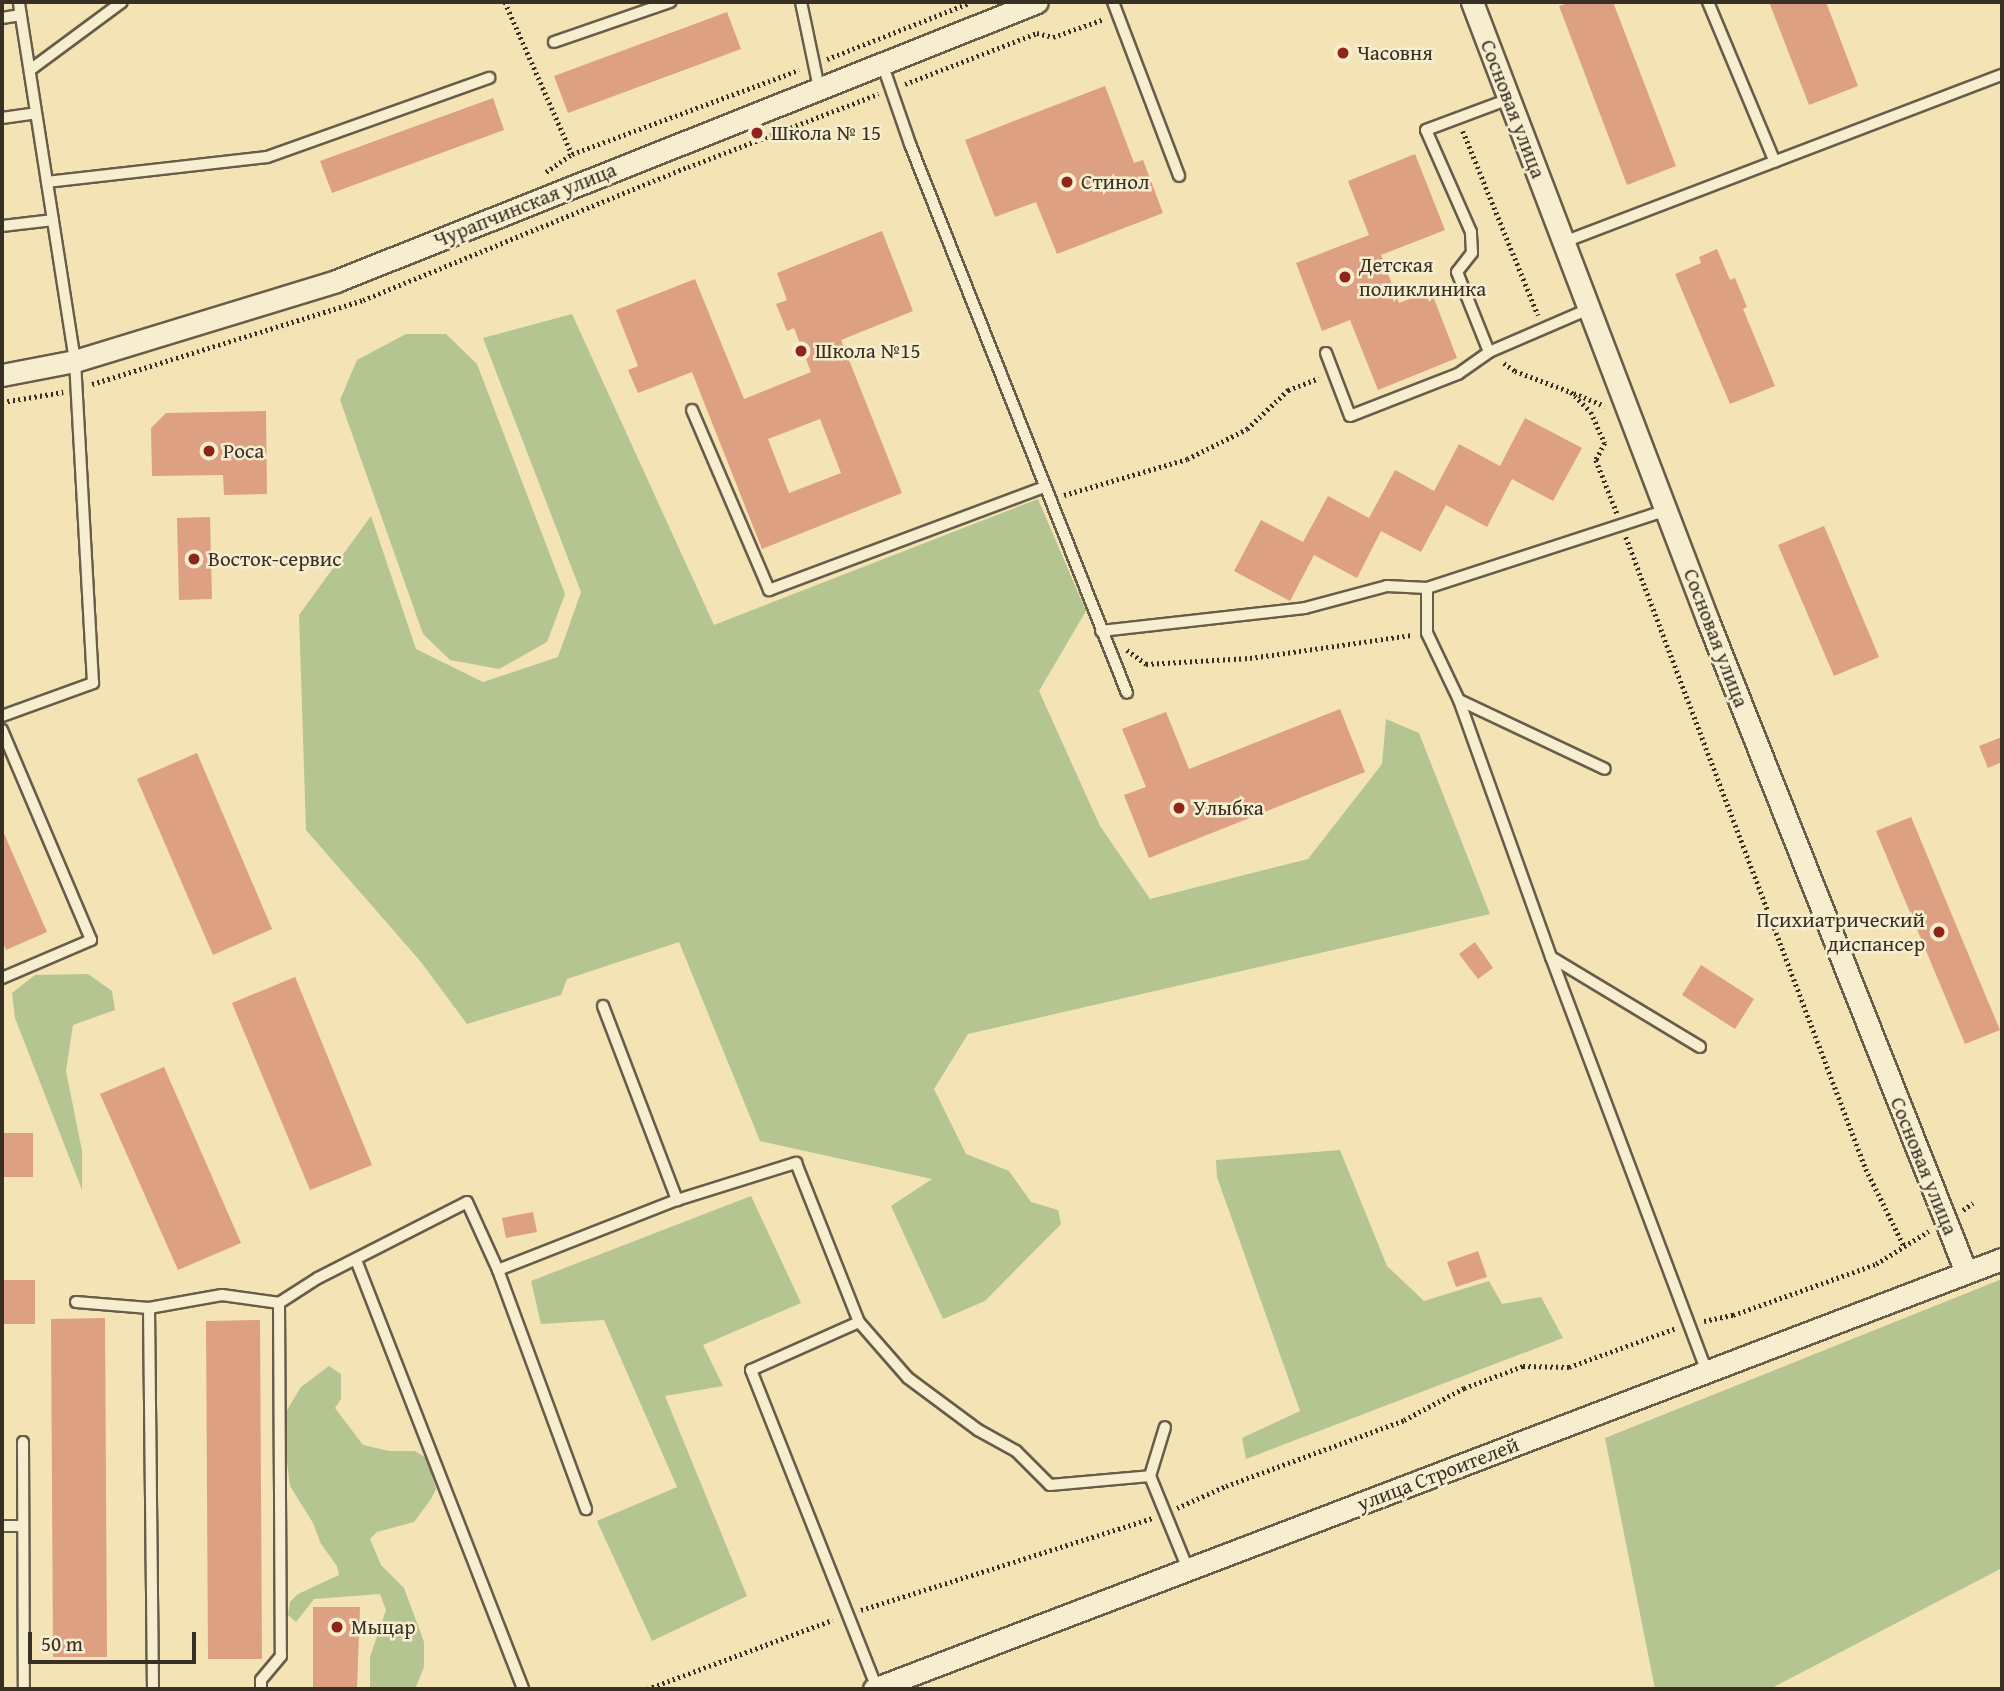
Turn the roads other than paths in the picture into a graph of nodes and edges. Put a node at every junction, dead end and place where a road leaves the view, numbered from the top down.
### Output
1 (19, 2) edge
2 (122, 2) edge
3 (670, 2) edge
4 (801, 2) edge
5 (1037, 2) edge
6 (1113, 2) edge
7 (1472, 2) edge
8 (1708, 2) edge
9 (21, 15) junction
10 (2, 18) edge
11 (554, 42) dead end
12 (882, 63) junction
13 (30, 70) junction
14 (2002, 75) edge
15 (489, 78) dead end
16 (819, 88) junction
17 (1509, 99) junction
18 (37, 113) junction
19 (2, 118) edge
20 (1774, 162) junction
21 (1178, 176) dead end
22 (47, 182) junction
23 (53, 220) junction
24 (2, 226) edge
25 (1564, 242) junction
26 (1589, 309) junction
27 (1489, 352) junction
28 (1326, 353) dead end
29 (75, 360) junction
30 (2, 375) edge
31 (692, 410) dead end
32 (1045, 487) junction
33 (1667, 510) junction
34 (1427, 588) junction
35 (1101, 631) junction
36 (1127, 693) dead end
37 (1459, 700) junction
38 (2, 716) edge
39 (2, 730) edge
40 (1605, 769) dead end
41 (1551, 957) junction
42 (2, 978) edge
43 (603, 1006) dead end
44 (1700, 1047) dead end
45 (677, 1200) junction
46 (2002, 1259) edge
47 (356, 1260) junction
48 (498, 1270) junction
49 (1966, 1272) junction
50 (76, 1302) dead end
51 (279, 1303) junction
52 (149, 1308) junction
53 (859, 1322) junction
54 (1707, 1371) junction
55 (1165, 1427) dead end
56 (23, 1442) dead end
57 (1150, 1476) junction
58 (586, 1509) dead end
59 (2, 1526) edge
60 (23, 1526) junction
61 (1188, 1569) junction
62 (24, 1689) edge
63 (153, 1689) edge
64 (261, 1689) edge
65 (523, 1689) edge
66 (875, 1689) edge

1 - 9 lane
2 - 13 lane
3 - 11 lane
4 - 16 lane
5 - 12 street, Чурапчинская улица
6 - 21 lane
7 - 17 street, Сосновая улица
8 - 20 lane
9 - 10 lane
9 - 13 lane
12 - 16 street, Чурапчинская улица
12 - 32 lane
13 - 18 lane
14 - 20 lane
15 - 22 lane
16 - 29 street, Чурапчинская улица
17 - 25 street, Сосновая улица
17 - 27 lane
18 - 19 lane
18 - 22 lane
20 - 25 lane
22 - 23 lane
23 - 24 lane
23 - 29 lane
25 - 26 street, Сосновая улица
26 - 27 lane
26 - 33 street, Сосновая улица
27 - 28 lane
29 - 30 street, Чурапчинская улица
29 - 38 lane
31 - 32 lane
32 - 35 lane
33 - 34 lane
33 - 49 street, Сосновая улица
34 - 35 lane
34 - 37 lane
35 - 36 lane
37 - 40 lane
37 - 41 lane
39 - 42 lane
41 - 44 lane
41 - 54 lane
43 - 45 lane
45 - 48 lane
45 - 53 lane
46 - 49 street, улица Строителей
47 - 48 lane
47 - 51 lane
47 - 65 lane
48 - 58 lane
49 - 54 street, улица Строителей
50 - 52 lane
51 - 52 lane
51 - 64 lane
52 - 63 lane
53 - 57 lane
53 - 66 lane
54 - 61 street, улица Строителей
55 - 57 lane
56 - 60 lane
57 - 61 lane
59 - 60 lane
60 - 62 lane
61 - 66 street, улица Строителей

